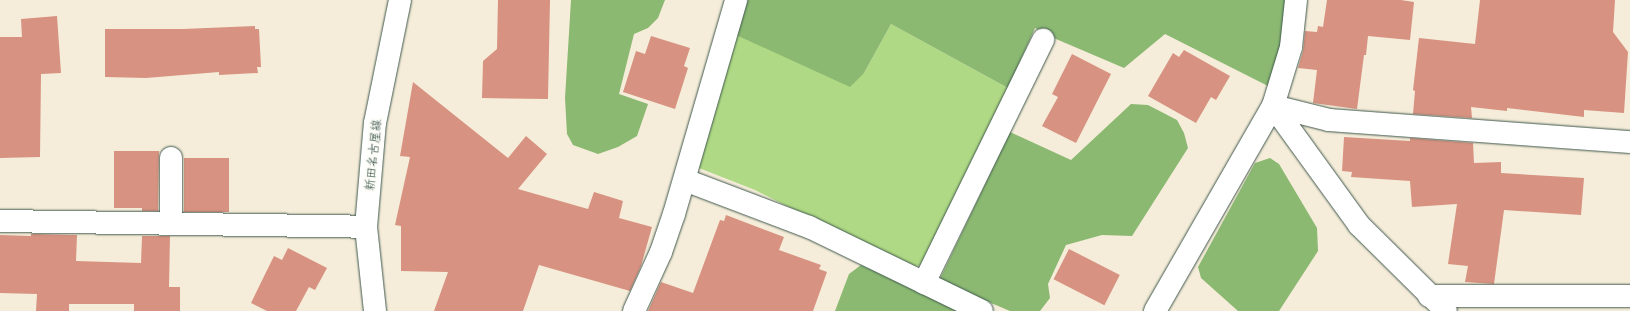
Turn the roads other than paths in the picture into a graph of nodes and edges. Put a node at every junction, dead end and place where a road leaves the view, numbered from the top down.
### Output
1 (400, 0) edge
2 (736, 0) edge
3 (1296, 0) edge
4 (1043, 40) dead end
5 (1273, 106) junction
6 (1630, 142) edge
7 (171, 158) dead end
8 (685, 180) junction
9 (0, 220) edge
10 (171, 224) junction
11 (366, 228) junction
12 (924, 283) junction
13 (1429, 296) junction
14 (1630, 296) edge
15 (375, 311) edge
16 (634, 311) edge
17 (982, 311) edge
18 (1155, 311) edge
19 (1446, 311) edge

1 - 11 street, 新田名古屋線
2 - 8 street
3 - 5 street
4 - 12 street
5 - 6 street
5 - 13 street
5 - 18 street
7 - 10 street
8 - 12 street
8 - 16 street
9 - 10 street
10 - 11 street
11 - 15 street, 新田名古屋線
12 - 17 street
13 - 14 street
13 - 19 street

